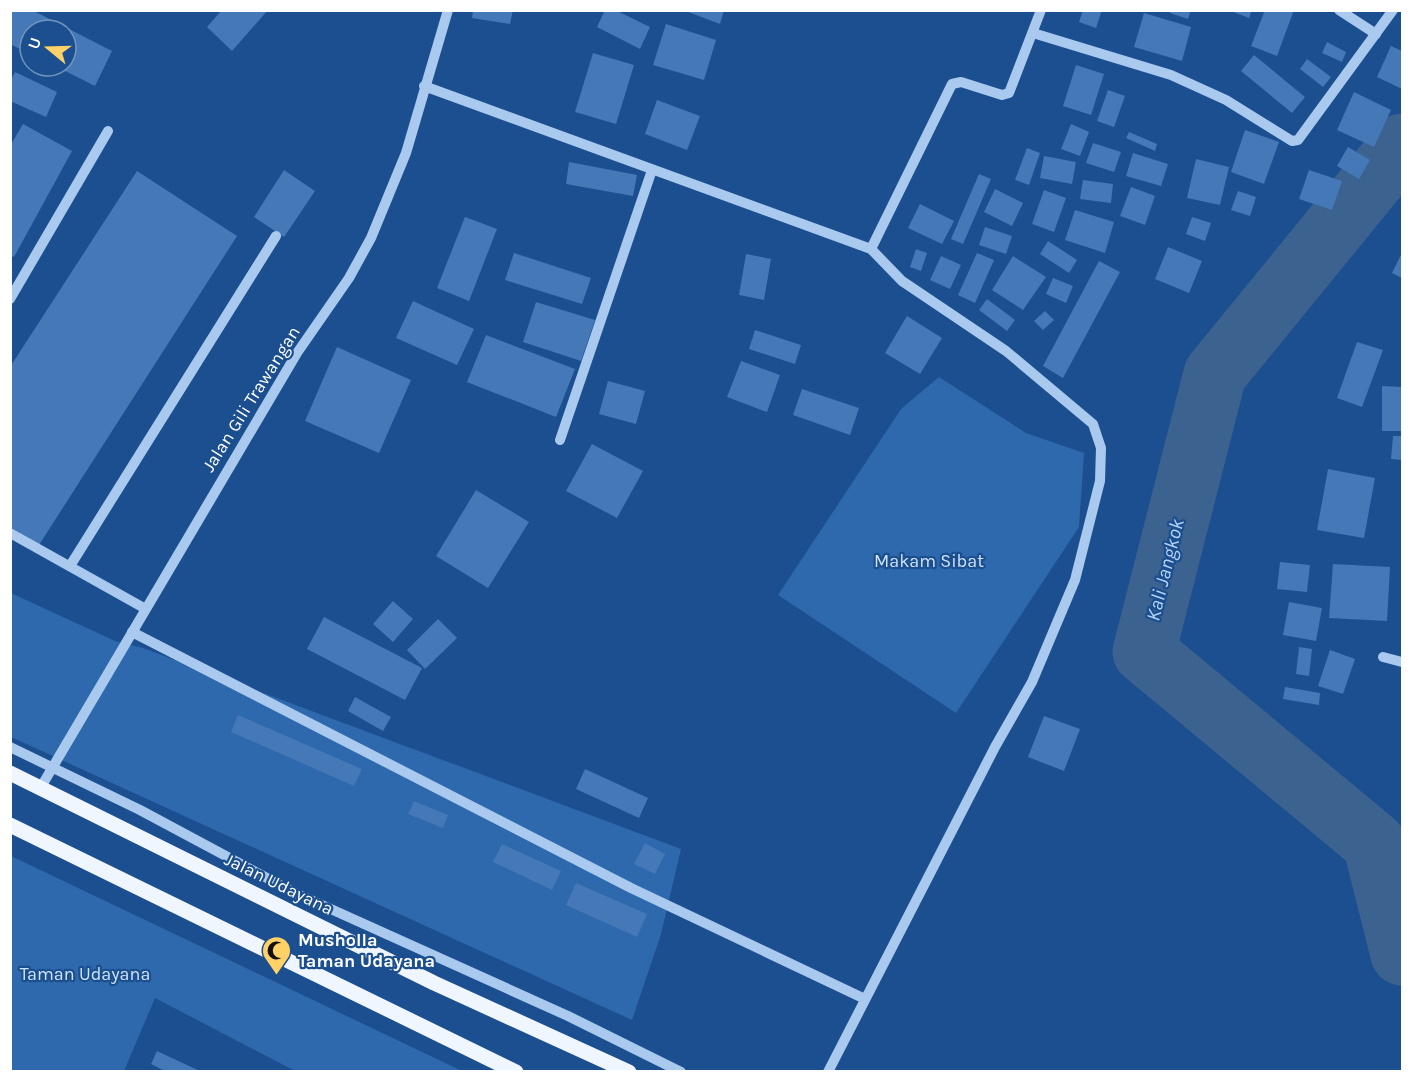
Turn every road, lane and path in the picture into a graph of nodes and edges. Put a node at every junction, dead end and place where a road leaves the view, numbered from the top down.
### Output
1 (448, 10) edge
2 (1041, 10) edge
3 (1339, 10) edge
4 (1393, 10) edge
5 (1033, 33) junction
6 (1376, 34) junction
7 (424, 86) junction
8 (108, 131) dead end
9 (652, 170) junction
10 (276, 237) dead end
11 (871, 249) junction
12 (10, 299) edge
13 (560, 440) dead end
14 (10, 532) edge
15 (70, 566) junction
16 (144, 608) junction
17 (132, 632) junction
18 (1383, 657) dead end
19 (1402, 662) edge
20 (10, 747) edge
21 (53, 768) junction
22 (10, 773) edge
23 (41, 787) junction
24 (10, 825) edge
25 (865, 999) junction
26 (516, 1071) edge
27 (629, 1071) edge
28 (681, 1071) edge
29 (828, 1071) edge

1 - 7 street, Jalan Gili Trawangan
2 - 5 street
3 - 6 street
4 - 6 street
5 - 6 street
5 - 11 street
7 - 9 street
7 - 16 street, Jalan Gili Trawangan
8 - 12 street
9 - 11 street
9 - 13 street
10 - 15 street
11 - 25 street
14 - 15 street
15 - 16 street
16 - 17 street, Jalan Gili Trawangan
17 - 21 street, Jalan Gili Trawangan
17 - 25 street
18 - 19 street
20 - 21 street
21 - 23 street, Jalan Gili Trawangan
21 - 28 street
22 - 23 main road, Jalan Udayana
23 - 27 main road, Jalan Udayana
24 - 26 main road
25 - 29 street

